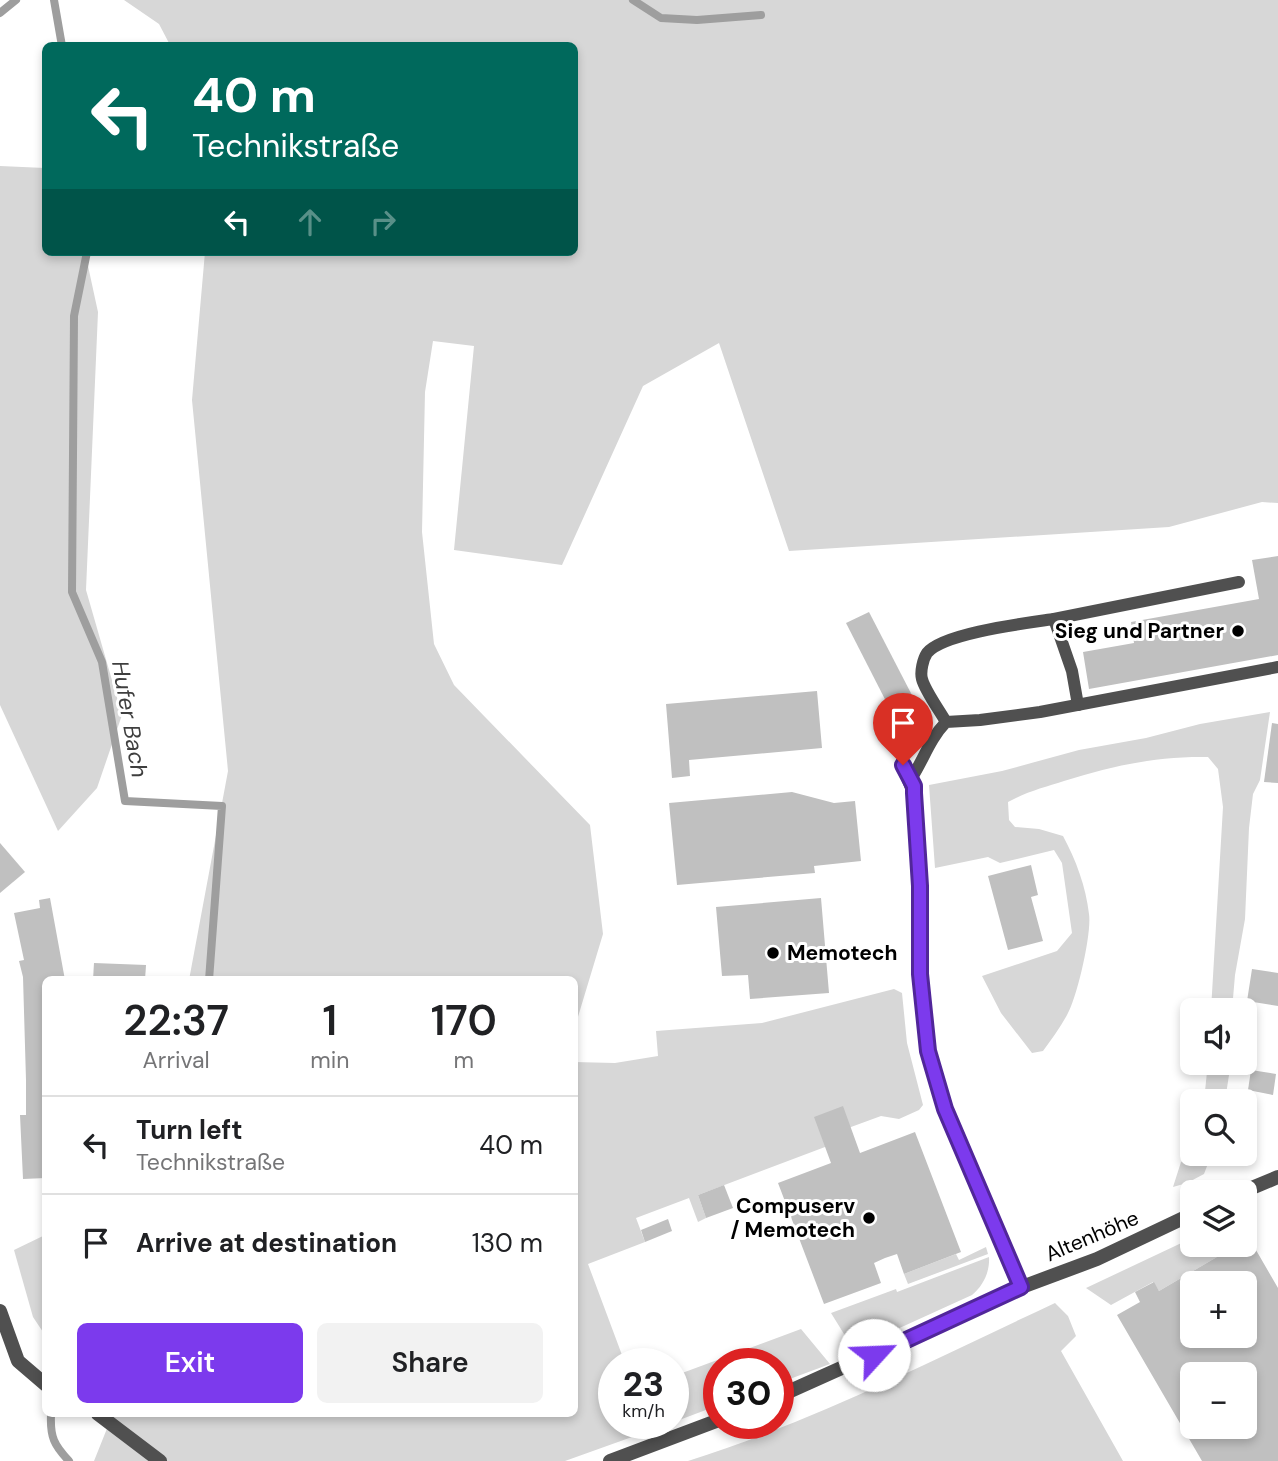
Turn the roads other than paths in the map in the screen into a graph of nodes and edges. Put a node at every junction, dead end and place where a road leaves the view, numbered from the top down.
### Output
1 (1239, 582) dead end
2 (1054, 619) junction
3 (1278, 667) edge
4 (1078, 705) junction
5 (946, 722) junction
6 (903, 765) dead end
7 (911, 779) junction
8 (1278, 1177) edge
9 (1257, 1186) edge
10 (1180, 1220) edge
11 (1021, 1287) junction
12 (0, 1311) edge
13 (42, 1382) edge
14 (794, 1389) edge
15 (102, 1417) edge
16 (703, 1426) edge
17 (160, 1461) edge
18 (610, 1461) edge

1 - 2 lane
2 - 4 lane
2 - 5 lane
3 - 4 lane
4 - 5 lane
5 - 7 lane
6 - 7 street
7 - 11 street
8 - 9 street
10 - 11 street, Altenhöhe
11 - 14 street, Altenhöhe
12 - 13 street
15 - 17 street
16 - 18 street

